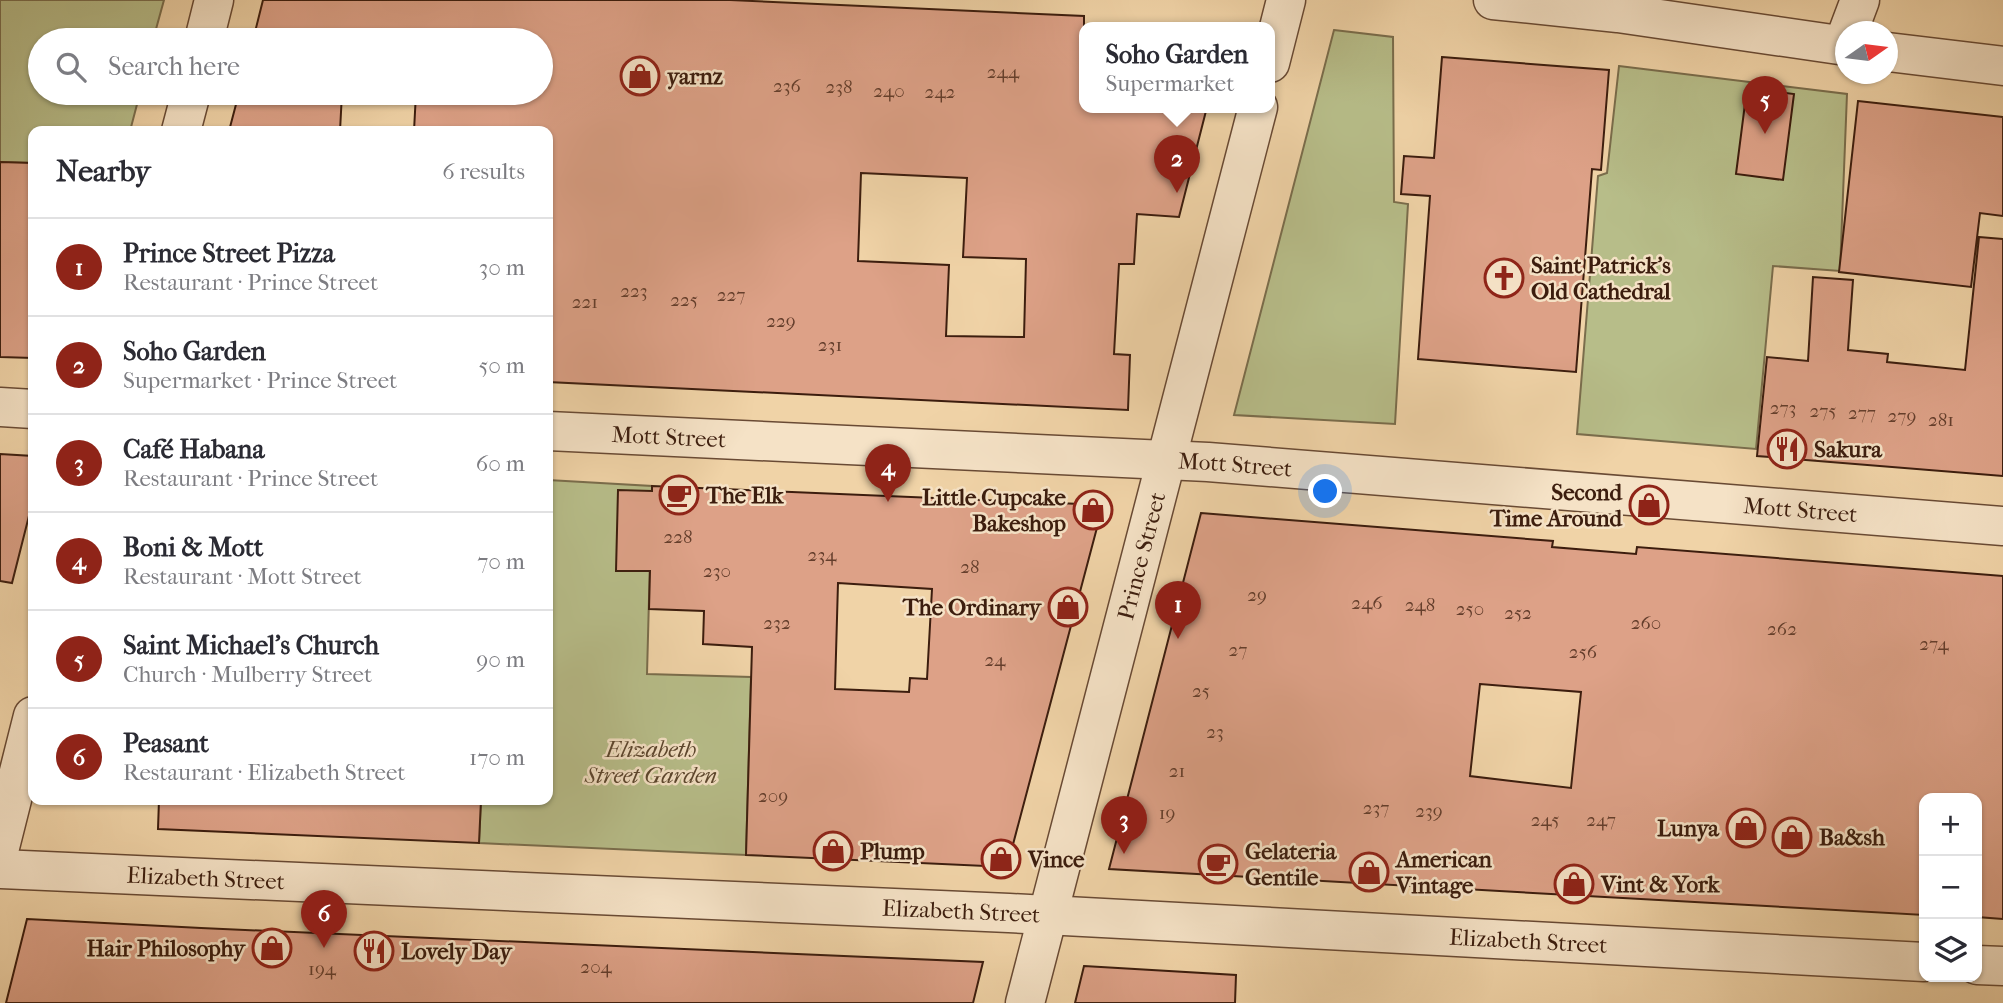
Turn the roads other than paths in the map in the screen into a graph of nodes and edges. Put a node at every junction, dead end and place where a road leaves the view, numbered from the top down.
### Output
1 (214, 0) edge
2 (1286, 0) edge
3 (1493, 0) edge
4 (1860, 0) edge
5 (1852, 21) edge
6 (207, 28) edge
7 (1835, 39) edge
8 (1275, 43) edge
9 (1898, 53) edge
10 (2003, 66) edge
11 (188, 105) edge
12 (1256, 113) edge
13 (182, 126) edge
14 (0, 407) edge
15 (28, 409) edge
16 (553, 431) edge
17 (1167, 459) junction
18 (2003, 526) edge
19 (28, 736) edge
20 (0, 847) edge
21 (0, 869) edge
22 (1048, 915) junction
23 (1919, 962) edge
24 (1982, 965) edge
25 (2003, 966) edge
26 (1025, 1003) edge

1 - 6 street
2 - 8 street
3 - 7 street
4 - 5 street
9 - 10 street
11 - 13 street
12 - 17 street, Prince Street
14 - 15 street
16 - 17 street, Mott Street
17 - 18 street, Mott Street
17 - 22 street, Prince Street
19 - 20 street
21 - 22 street, Elizabeth Street
22 - 23 street, Elizabeth Street
22 - 26 street, Prince Street
24 - 25 street

